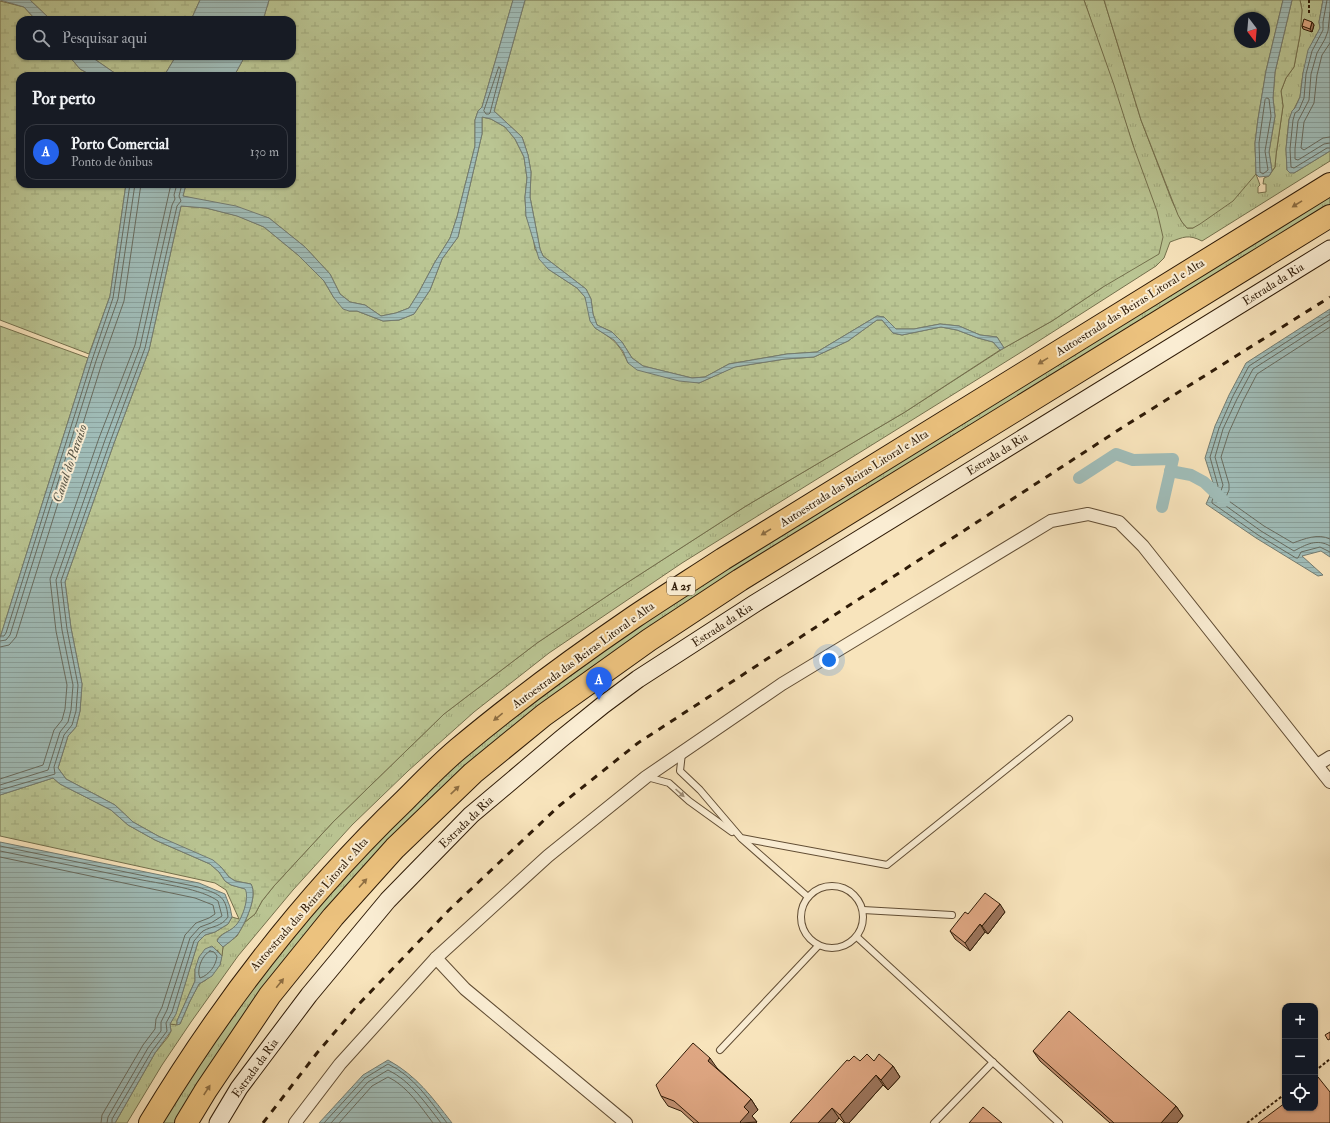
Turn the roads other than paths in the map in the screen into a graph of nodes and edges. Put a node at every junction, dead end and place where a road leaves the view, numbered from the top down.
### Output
1 (1330, 184) edge
2 (1330, 216) edge
3 (1330, 249) edge
4 (1069, 719) dead end
5 (682, 751) junction
6 (1330, 757) edge
7 (1317, 765) junction
8 (646, 777) junction
9 (1330, 782) edge
10 (741, 838) junction
11 (808, 897) junction
12 (863, 910) junction
13 (952, 915) dead end
14 (857, 937) junction
15 (818, 946) junction
16 (436, 958) junction
17 (720, 1050) dead end
18 (993, 1062) junction
19 (150, 1123) edge
20 (186, 1123) edge
21 (218, 1123) edge
22 (295, 1123) edge
23 (626, 1123) edge
24 (934, 1123) edge
25 (1058, 1123) edge

1 -> 19 highway, Autoestrada das Beiras Litoral e Alta / A 25
20 -> 2 highway, A 25
3 - 21 street, Estrada da Ria
4 - 10 lane
5 - 7 street
5 - 8 street
5 - 10 lane
6 - 7 street
7 - 9 street
8 -> 10 lane
8 - 16 street
10 - 11 lane
11 - 12 lane
11 - 15 lane
12 - 13 lane
12 - 14 lane
14 - 15 lane
14 - 18 lane
15 - 17 lane
16 - 22 street
16 - 23 street
18 - 24 lane
18 - 25 lane

